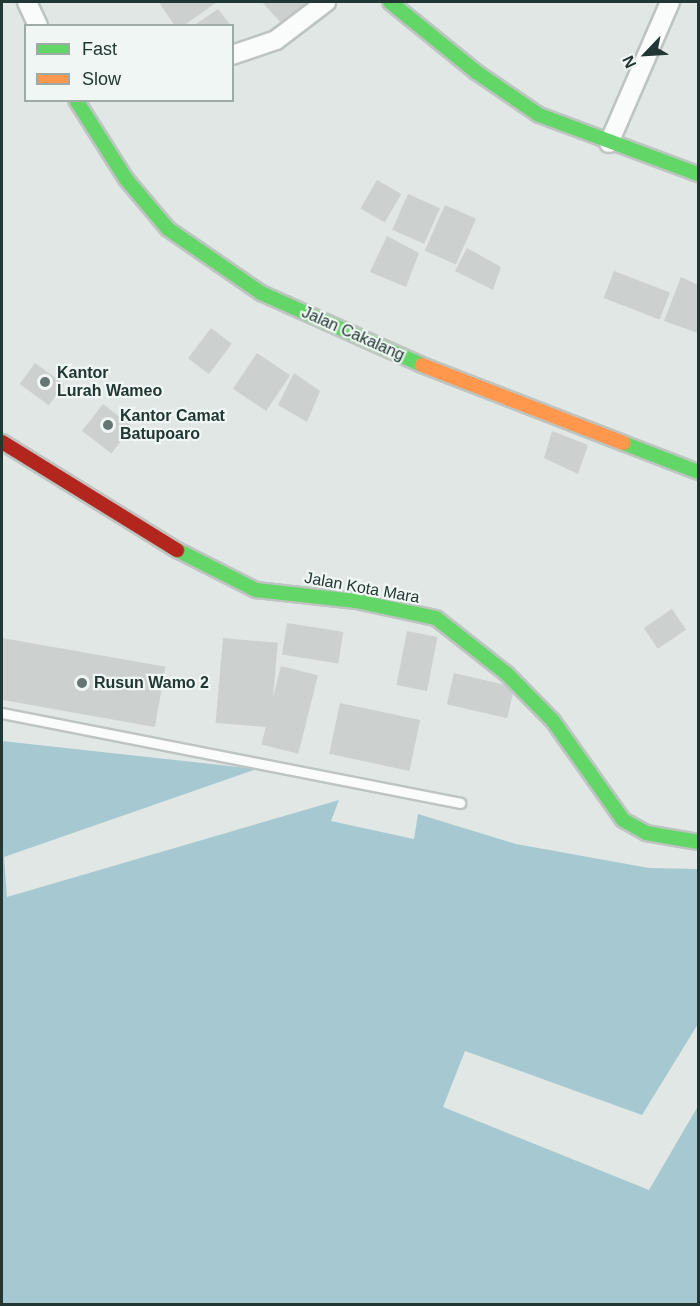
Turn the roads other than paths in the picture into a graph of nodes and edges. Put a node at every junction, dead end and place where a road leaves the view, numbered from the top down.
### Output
1 (27, 2) edge
2 (326, 2) edge
3 (390, 2) edge
4 (670, 2) edge
5 (37, 24) edge
6 (234, 54) edge
7 (77, 102) edge
8 (609, 143) junction
9 (699, 174) edge
10 (2, 442) edge
11 (699, 472) edge
12 (2, 713) edge
13 (460, 803) dead end
14 (699, 842) edge

1 - 5 street
2 - 6 street
3 - 8 street
4 - 8 street
7 - 11 street, Jalan Cakalang
8 - 9 street
10 - 14 street, Jalan Kota Mara
12 - 13 lane

